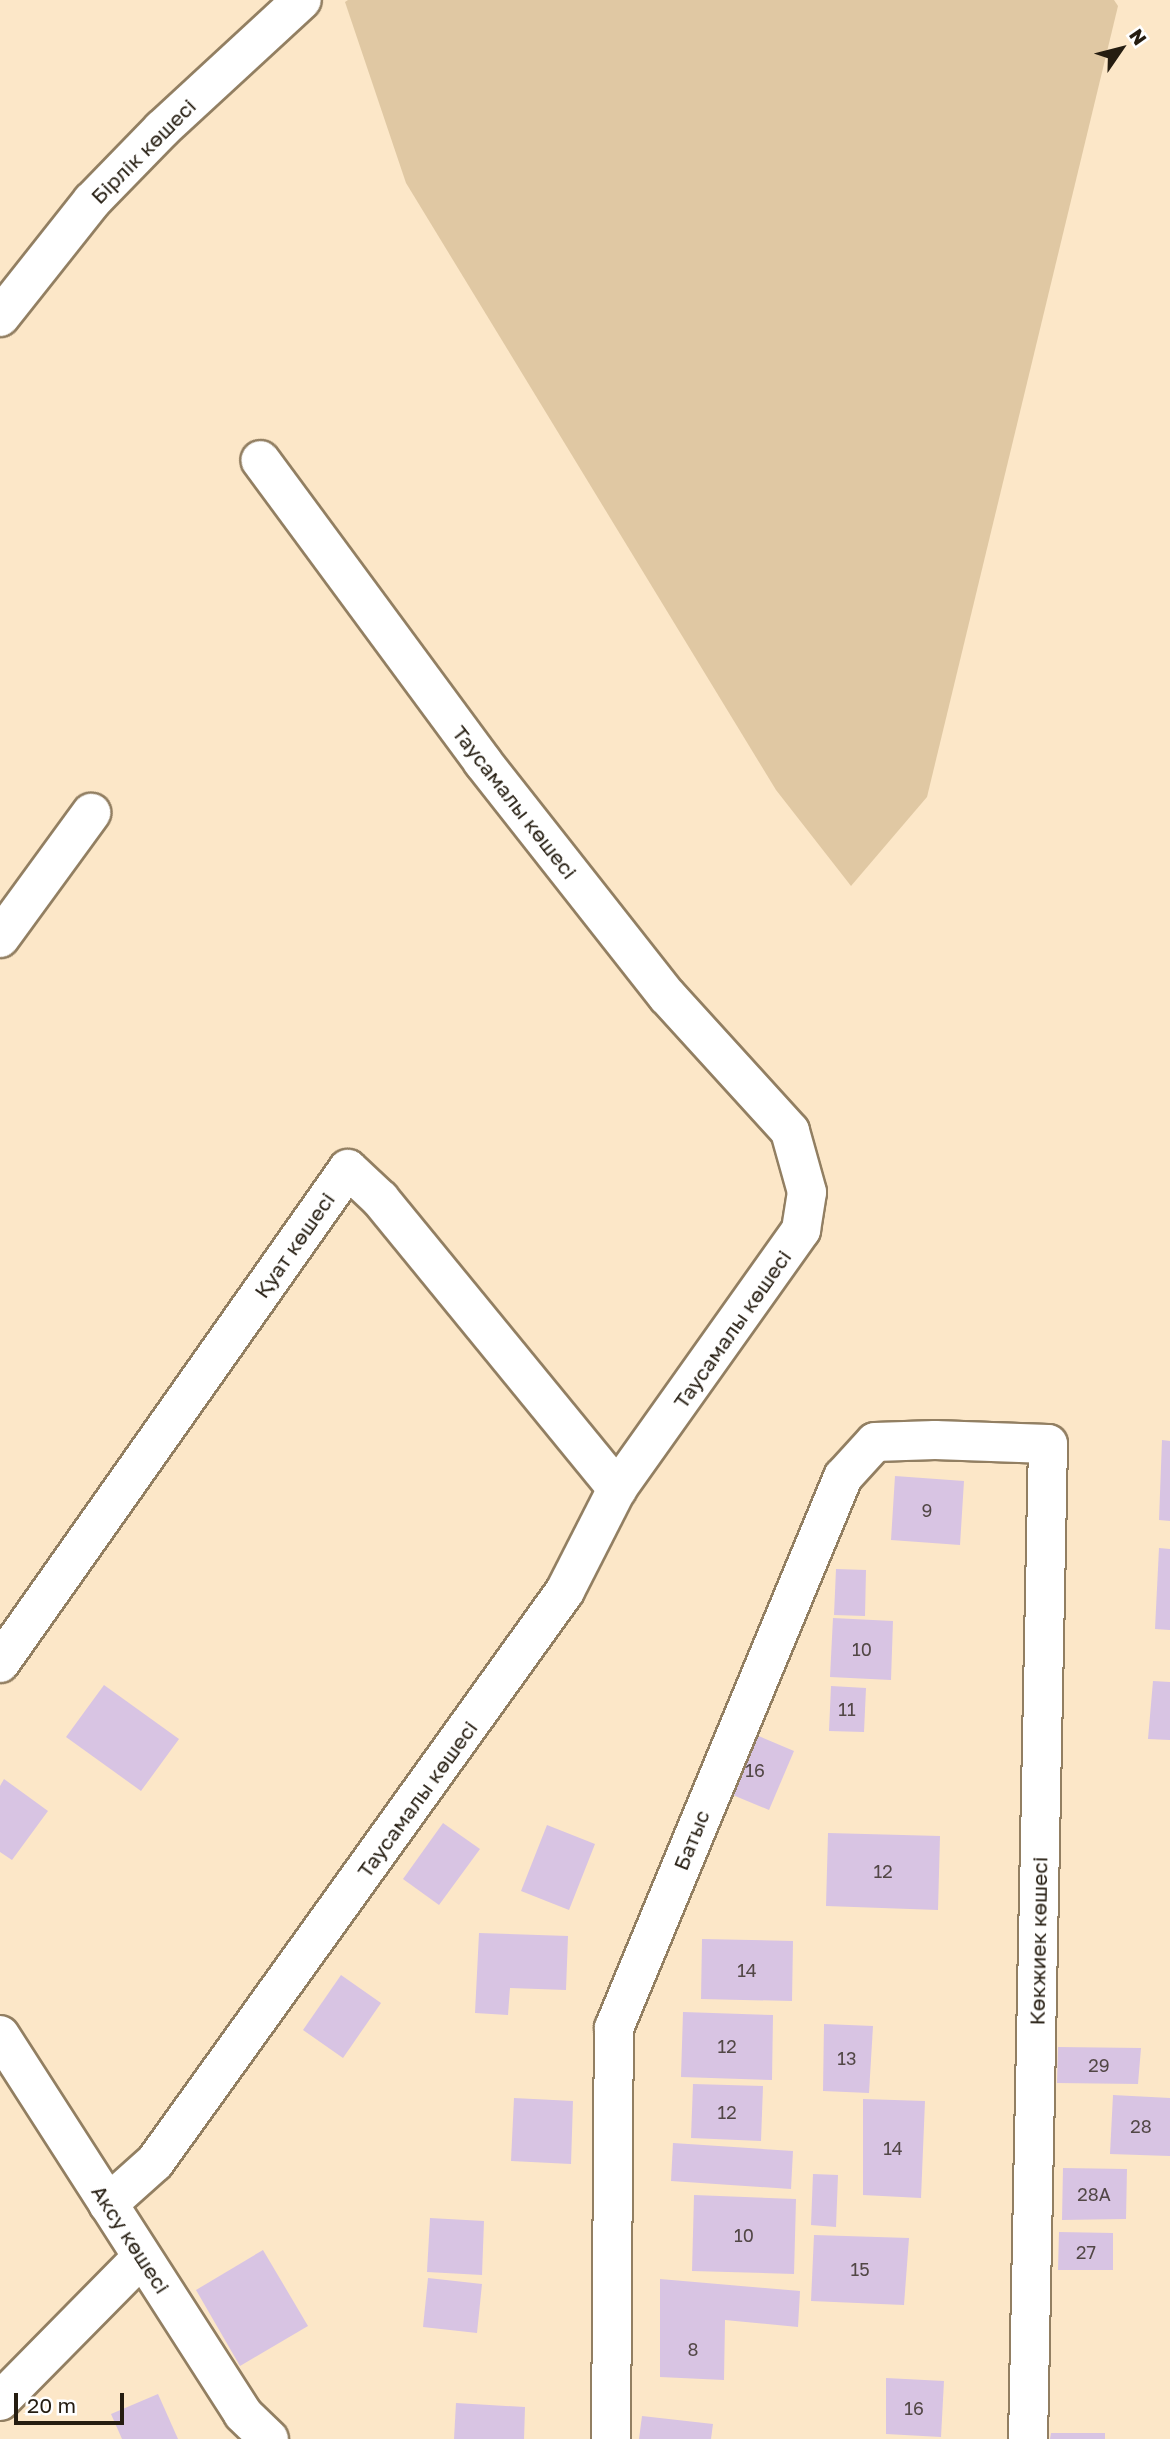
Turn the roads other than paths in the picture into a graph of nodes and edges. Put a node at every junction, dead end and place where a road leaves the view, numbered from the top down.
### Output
1 (302, 0) edge
2 (0, 317) edge
3 (260, 460) dead end
4 (90, 813) dead end
5 (0, 938) edge
6 (1048, 1444) joint
7 (617, 1489) junction
8 (0, 1663) edge
9 (0, 2035) edge
10 (108, 2204) junction
11 (142, 2257) junction
12 (0, 2401) edge
13 (269, 2439) edge
14 (611, 2439) edge
15 (1028, 2439) edge

1 - 2 street, Бірлік көшесі
3 - 7 street, Таусамалы көшесі
4 - 5 street
6 - 14 street, Батыс
6 - 15 street, Көкжиек көшесі
7 - 8 street, Қуат көшесі
7 - 10 street, Таусамалы көшесі
9 - 10 street, Аксу көшесі
10 - 11 street, Аксу көшесі
11 - 12 street
11 - 13 street, Аксу көшесі

